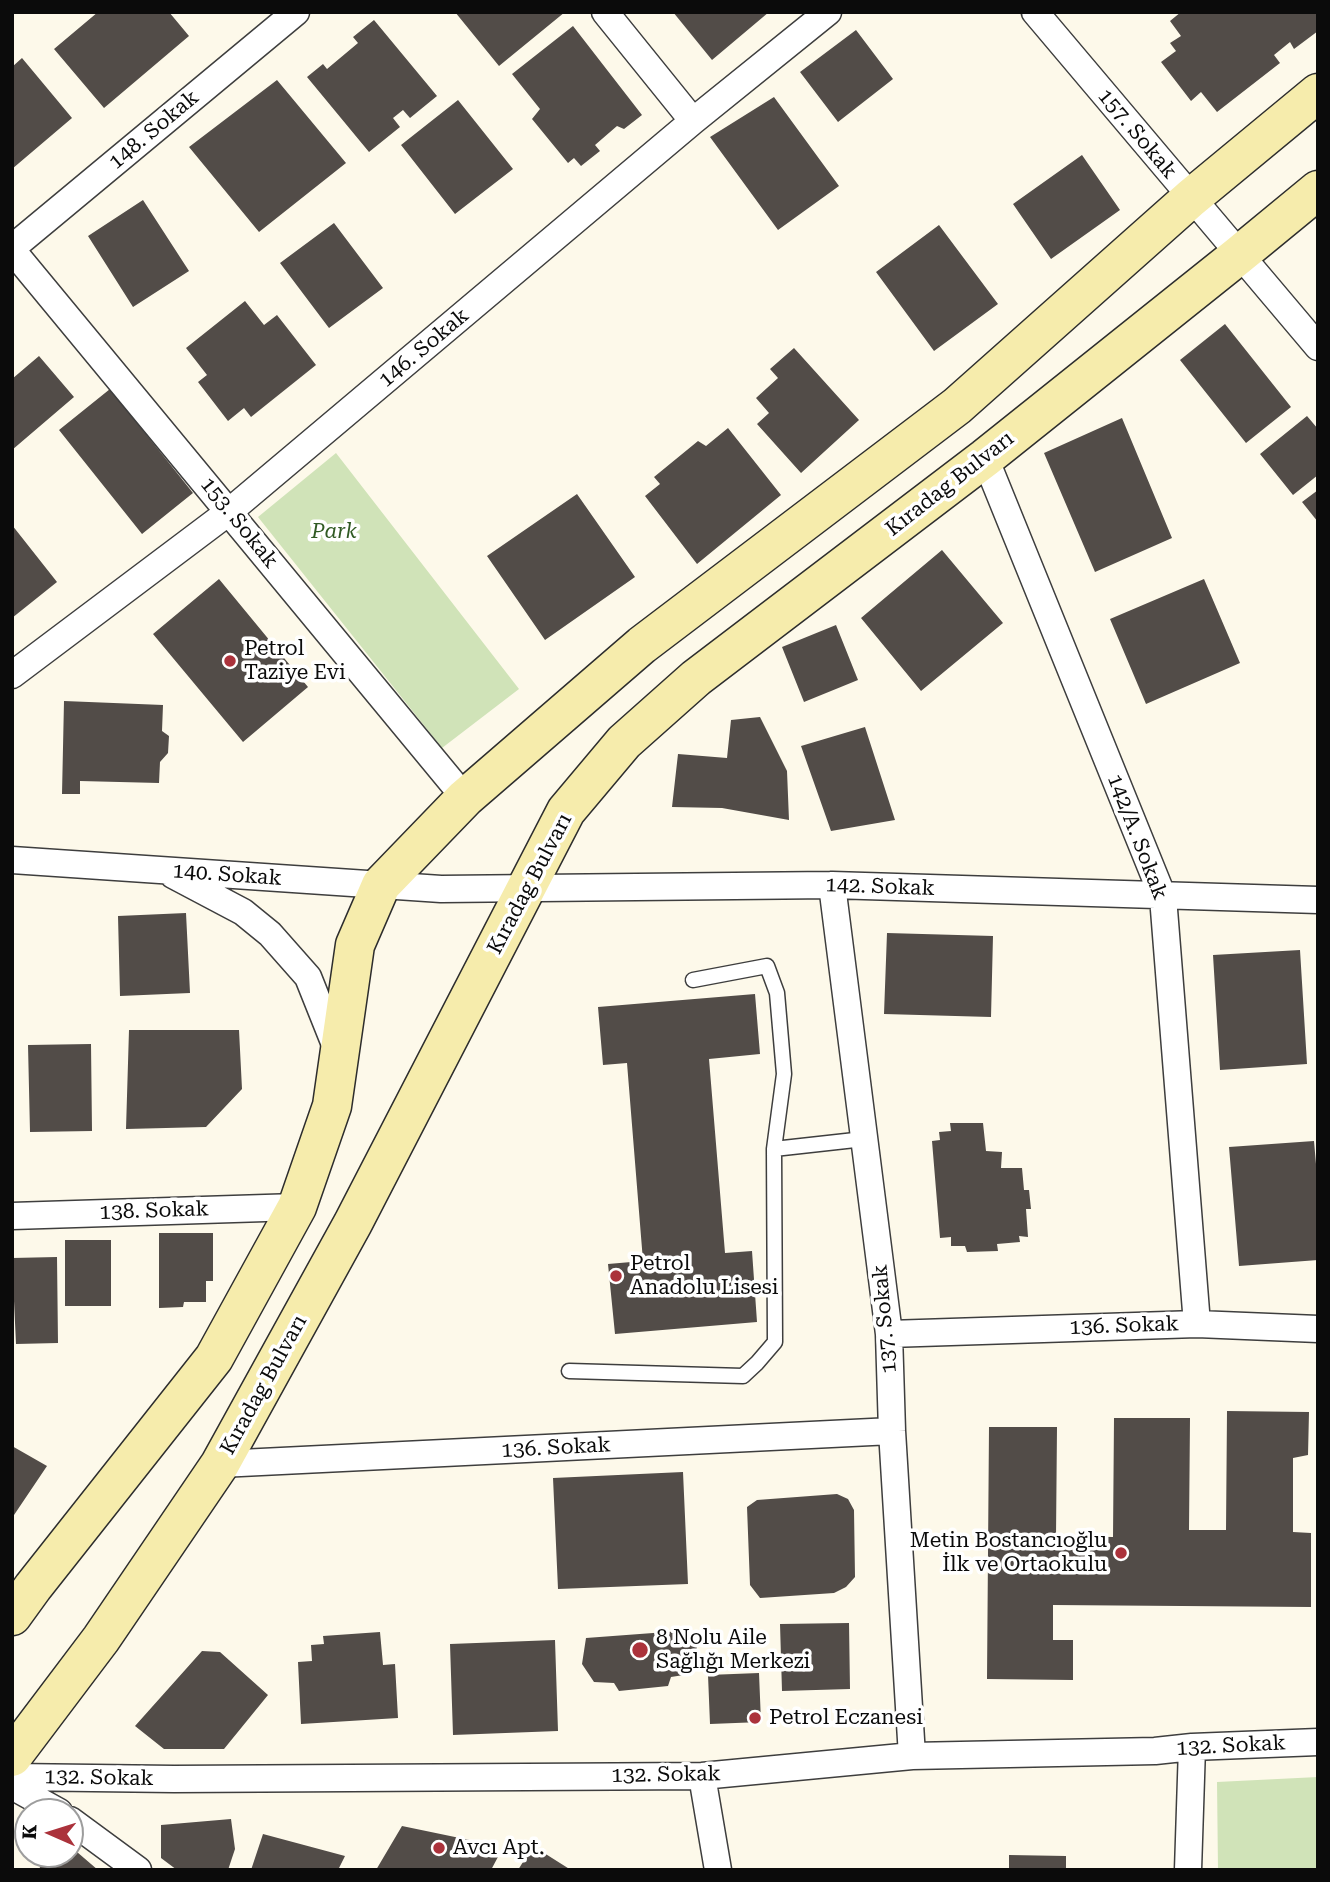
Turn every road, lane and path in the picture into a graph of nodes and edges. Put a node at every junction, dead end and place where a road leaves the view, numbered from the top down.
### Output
1 (296, 12) edge
2 (606, 12) edge
3 (828, 12) edge
4 (1035, 12) edge
5 (1318, 93) edge
6 (693, 121) junction
7 (1318, 190) edge
8 (1191, 198) junction
9 (12, 249) edge
10 (1240, 256) junction
11 (1318, 347) edge
12 (985, 458) junction
13 (230, 511) junction
14 (12, 675) edge
15 (465, 799) junction
16 (12, 860) edge
17 (165, 871) junction
18 (381, 885) junction
19 (832, 885) junction
20 (527, 888) junction
21 (441, 890) joint
22 (1163, 897) junction
23 (1318, 900) edge
24 (692, 980) dead end
25 (340, 1056) junction
26 (864, 1139) junction
27 (774, 1149) junction
28 (297, 1207) junction
29 (12, 1216) edge
30 (1197, 1324) junction
31 (1318, 1329) edge
32 (889, 1334) junction
33 (569, 1371) dead end
34 (892, 1431) junction
35 (220, 1464) junction
36 (19, 1597) edge
37 (1318, 1742) edge
38 (1192, 1747) junction
39 (912, 1755) junction
40 (12, 1757) edge
41 (702, 1776) junction
42 (12, 1777) edge
43 (12, 1786) edge
44 (34, 1798) edge
45 (84, 1830) edge
46 (138, 1870) edge
47 (718, 1870) edge
48 (1188, 1870) edge

1 - 9 street, 148. Sokak
2 - 6 street
3 - 6 street, 146. Sokak
4 - 8 street, 157. Sokak
5 - 8 main road
6 - 13 street, 146. Sokak
7 - 10 main road, Kıradag Bulvarı
8 - 10 street, 157. Sokak
8 - 15 main road
9 - 13 street, 153. Sokak
10 - 11 street, 157. Sokak
10 - 12 main road, Kıradag Bulvarı
12 - 20 main road, Kıradag Bulvarı
12 - 22 street, 142/A. Sokak
13 - 14 street, 146. Sokak
13 - 15 street, 153. Sokak
15 - 18 main road
16 - 17 street, 140. Sokak
17 - 18 street, 140. Sokak
17 - 25 street
18 - 21 street, 140. Sokak
18 - 25 main road
19 - 20 street, 142. Sokak
19 - 22 street, 142. Sokak
19 - 26 street, 137. Sokak
20 - 21 street, 142. Sokak
20 - 35 main road, Kıradag Bulvarı
22 - 23 street, 142. Sokak
22 - 30 street, 142/A. Sokak
24 - 27 lane
25 - 28 main road
26 - 27 lane
26 - 32 street, 137. Sokak
27 - 33 lane
28 - 29 street, 138. Sokak
28 - 36 main road
30 - 31 street, 136. Sokak
30 - 32 street, 136. Sokak
32 - 34 street, 137. Sokak
34 - 35 street, 136. Sokak
34 - 39 street, 137. Sokak
35 - 40 main road, Kıradag Bulvarı
37 - 38 street, 132. Sokak
38 - 39 street, 132. Sokak
38 - 48 street
39 - 41 street, 132. Sokak
41 - 42 street, 132. Sokak
41 - 47 street
43 - 44 street
45 - 46 street

